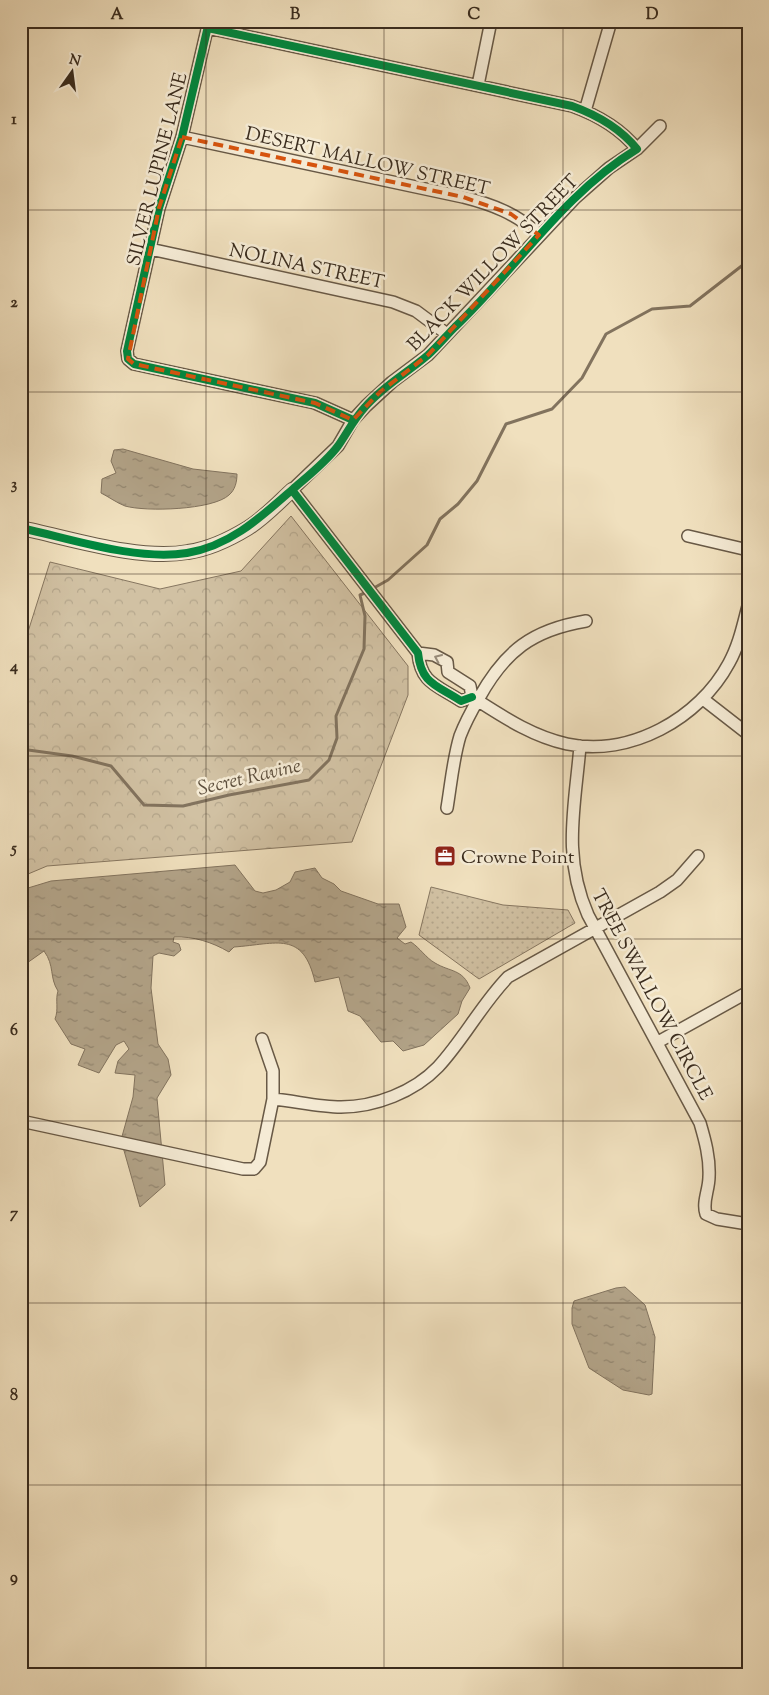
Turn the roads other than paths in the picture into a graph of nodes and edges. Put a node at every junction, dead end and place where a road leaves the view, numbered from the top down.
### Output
1 (491, 21) edge
2 (611, 21) edge
3 (208, 25) edge
4 (478, 85) junction
5 (585, 110) junction
6 (660, 126) dead end
7 (182, 137) junction
8 (637, 149) junction
9 (539, 234) junction
10 (150, 249) junction
11 (447, 334) junction
12 (353, 420) junction
13 (292, 490) junction
14 (21, 528) edge
15 (688, 536) dead end
16 (748, 550) edge
17 (748, 606) edge
18 (586, 621) dead end
19 (418, 653) junction
20 (448, 672) junction
21 (436, 684) junction
22 (475, 699) junction
23 (703, 699) junction
24 (748, 734) edge
25 (580, 746) junction
26 (447, 808) dead end
27 (698, 856) dead end
28 (595, 929) junction
29 (748, 992) edge
30 (262, 1039) dead end
31 (658, 1042) junction
32 (273, 1099) junction
33 (21, 1121) edge
34 (748, 1224) edge

1 - 4 street
2 - 5 street
3 - 4 street
3 - 7 street, SILVER LUPINE LANE
4 - 5 street
5 - 8 street
6 - 8 street, BLACK WILLOW STREET
7 - 9 street, DESERT MALLOW STREET
7 - 10 street, SILVER LUPINE LANE
8 - 9 street, BLACK WILLOW STREET
9 - 11 street, BLACK WILLOW STREET
10 - 11 street, NOLINA STREET
10 - 12 street, SILVER LUPINE LANE
11 - 12 street, BLACK WILLOW STREET
12 - 13 street, BLACK WILLOW STREET
13 - 14 street
13 - 19 street
15 - 16 street
17 - 23 street
18 - 22 street
20 -> 19 street
19 - 21 street
20 - 21 street
20 - 22 street
21 - 22 street
22 - 25 street
22 - 26 street
23 - 24 street
23 - 25 street
25 - 28 street, TREE SWALLOW CIRCLE
27 - 28 street
28 - 31 street, TREE SWALLOW CIRCLE
28 - 32 street
29 - 31 street
30 - 32 street
31 - 34 street, TREE SWALLOW CIRCLE
32 - 33 street

